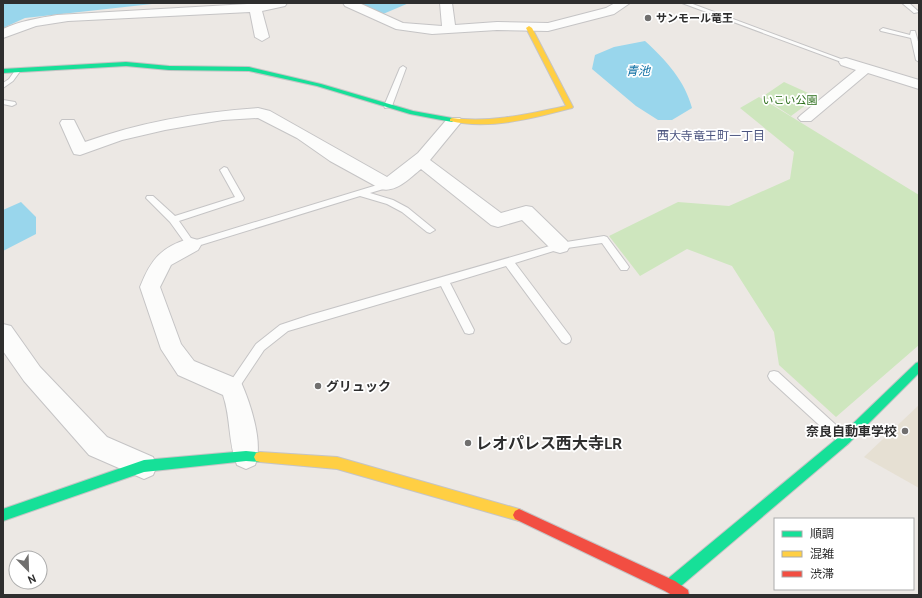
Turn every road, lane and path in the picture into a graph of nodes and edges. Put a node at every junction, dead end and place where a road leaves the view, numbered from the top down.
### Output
1 (281, 3) edge
2 (349, 3) edge
3 (446, 3) edge
4 (624, 3) edge
5 (685, 3) edge
6 (905, 3) edge
7 (255, 8) junction
8 (916, 12) dead end
9 (529, 28) junction
10 (449, 29) junction
11 (883, 30) dead end
12 (3, 34) edge
13 (262, 37) dead end
14 (919, 60) edge
15 (846, 62) joint
16 (403, 68) dead end
17 (866, 68) junction
18 (18, 70) junction
19 (3, 71) edge
20 (919, 85) edge
21 (3, 86) edge
22 (3, 102) edge
23 (12, 104) dead end
24 (388, 106) junction
25 (806, 118) dead end
26 (454, 121) junction
27 (68, 123) dead end
28 (420, 161) junction
29 (224, 170) dead end
30 (388, 185) junction
31 (360, 193) junction
32 (150, 198) dead end
33 (173, 220) junction
34 (430, 230) dead end
35 (191, 245) junction
36 (560, 246) junction
37 (508, 261) junction
38 (624, 267) dead end
39 (444, 281) junction
40 (469, 330) dead end
41 (3, 333) edge
42 (566, 339) dead end
43 (919, 366) edge
44 (774, 376) dead end
45 (232, 388) junction
46 (844, 440) junction
47 (246, 456) junction
48 (144, 466) junction
49 (3, 515) edge
50 (670, 586) junction
51 (683, 595) edge

1 - 7 street
2 - 10 street
3 - 10 street
4 - 9 street
5 - 15 lane
6 - 8 lane
7 - 12 street
7 - 13 street
9 - 10 street
9 - 26 street
11 - 14 lane
15 - 17 street
16 - 24 lane
17 - 20 street
17 - 25 street
18 - 19 street
18 - 21 lane
18 - 24 street
22 - 23 lane
24 - 26 street
26 - 28 street
27 - 30 street
28 - 30 street
28 - 36 street
29 - 33 lane
30 - 31 lane
31 - 34 lane
31 - 35 lane
32 - 33 lane
33 - 35 lane
35 - 45 street
36 - 37 lane
36 - 38 lane
37 - 39 lane
37 - 42 lane
39 - 40 lane
39 - 45 lane
41 - 48 street
43 - 46 street
44 - 46 lane
45 - 47 street
46 - 50 street
47 - 48 street
47 - 50 street
48 - 49 street
50 - 51 street

